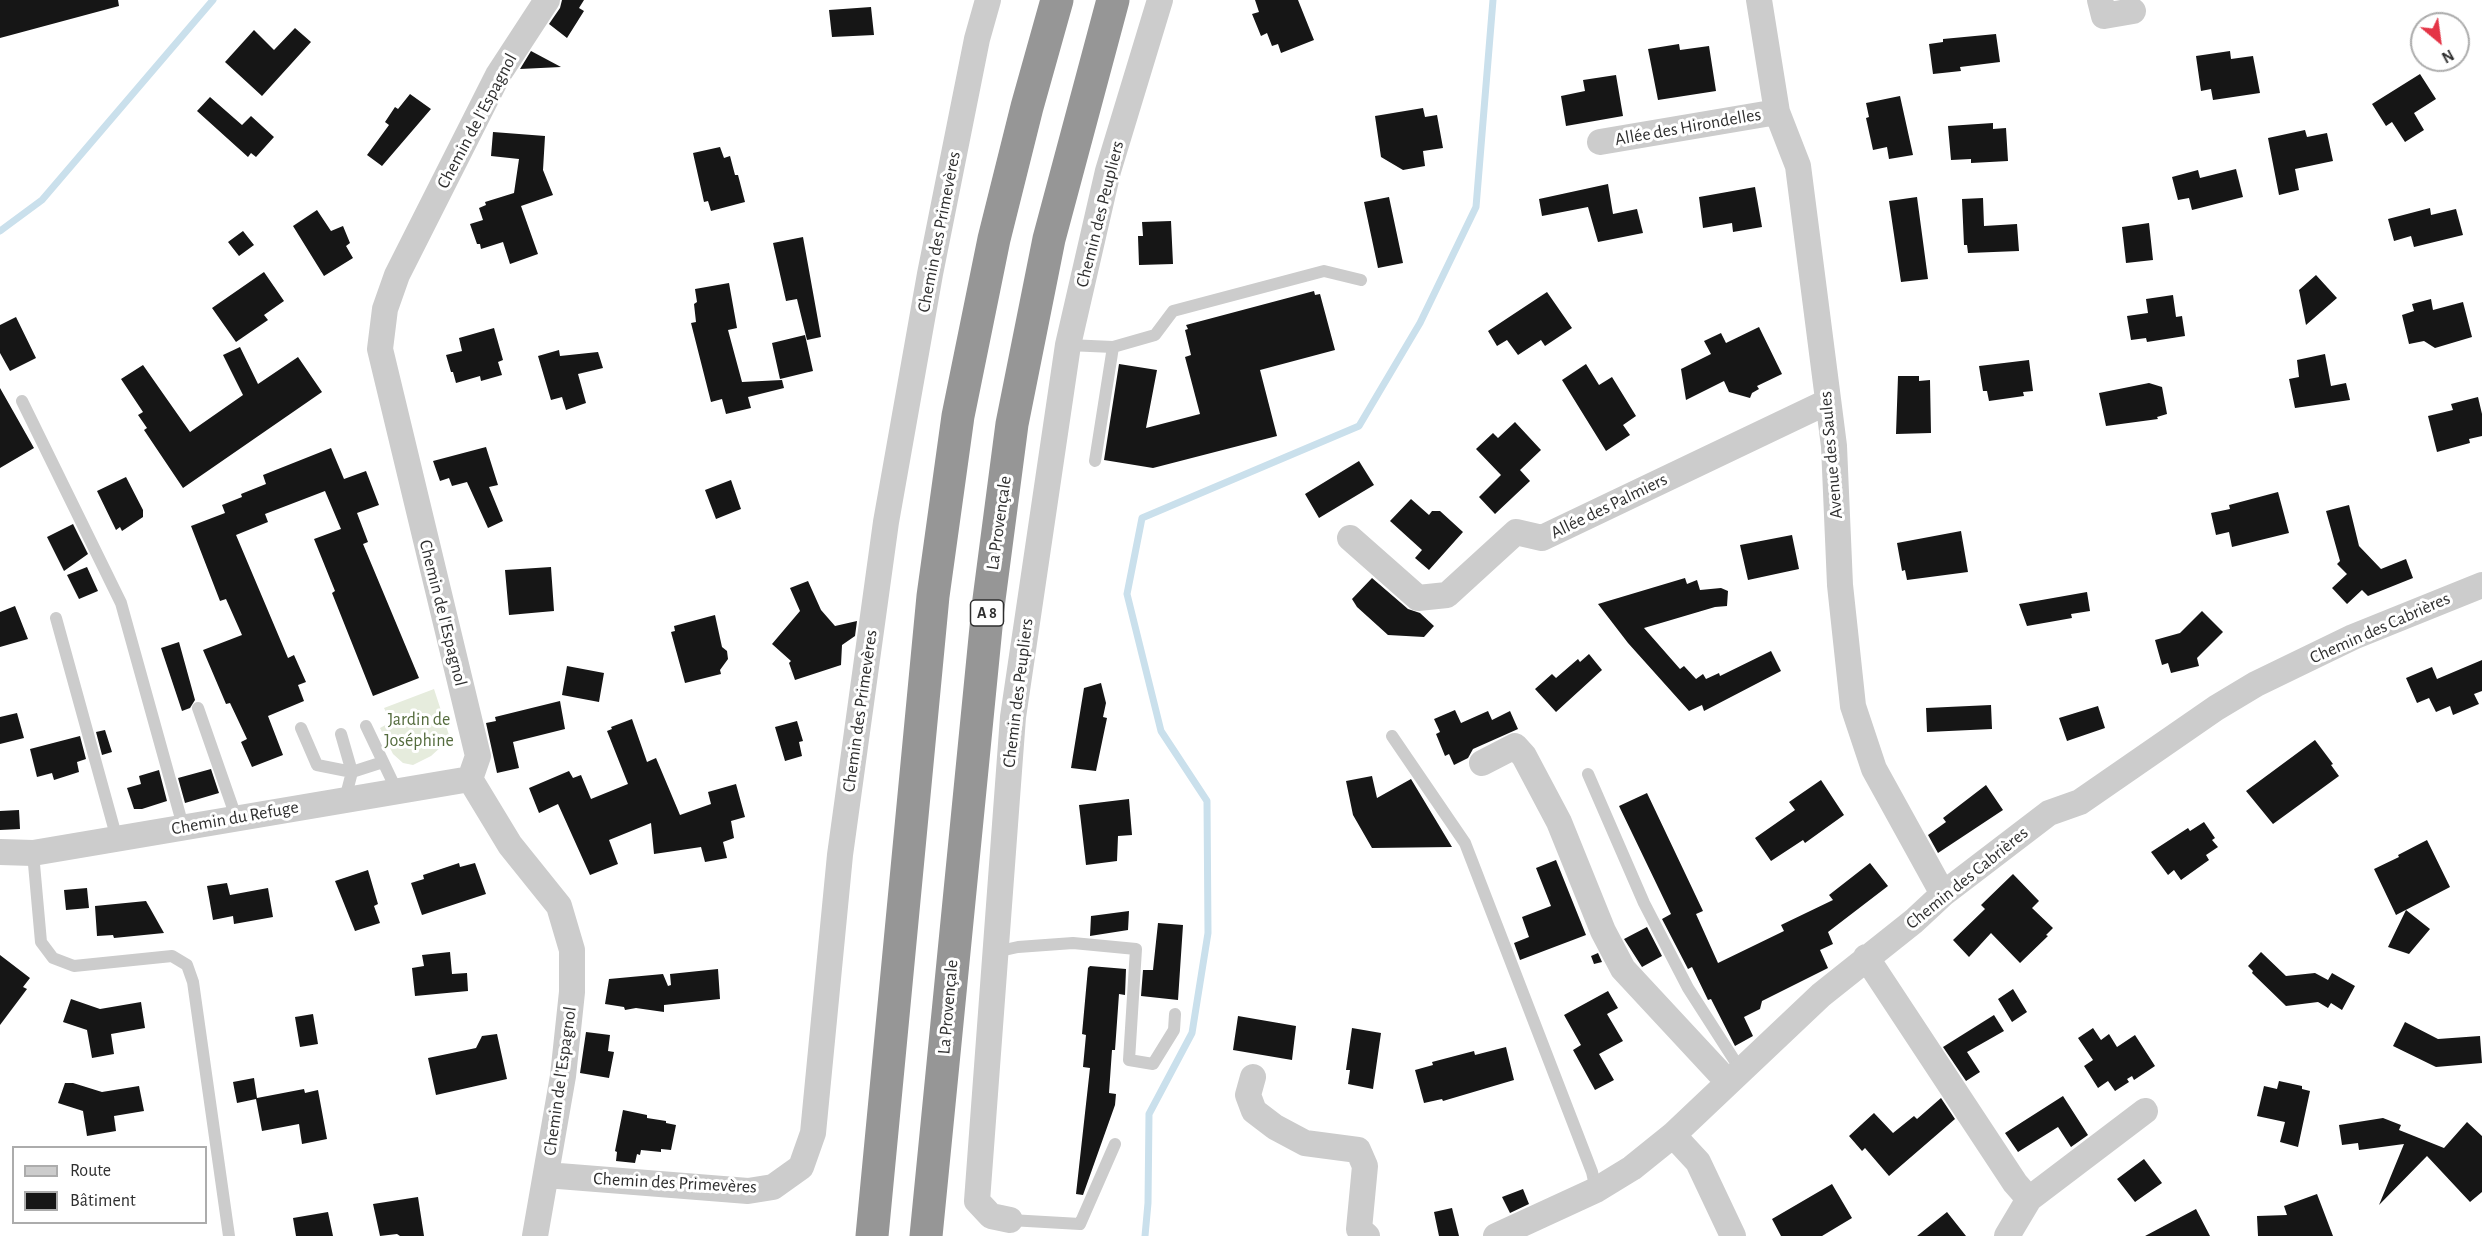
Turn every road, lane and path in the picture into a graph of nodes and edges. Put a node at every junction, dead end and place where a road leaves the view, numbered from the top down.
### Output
1 (547, 0) edge
2 (988, 0) edge
3 (1057, 0) edge
4 (1113, 0) edge
5 (1160, 0) edge
6 (1759, 0) edge
7 (2100, 0) edge
8 (2133, 11) dead end
9 (1777, 112) junction
10 (1600, 142) dead end
11 (1361, 280) dead end
12 (1068, 345) junction
13 (1113, 347) junction
14 (22, 401) dead end
15 (1827, 402) junction
16 (1095, 461) dead end
17 (1350, 538) dead end
18 (2482, 585) edge
19 (56, 618) dead end
20 (198, 708) dead end
21 (366, 726) dead end
22 (301, 728) dead end
23 (341, 734) dead end
24 (1392, 736) dead end
25 (383, 762) junction
26 (1482, 763) dead end
27 (352, 772) junction
28 (1588, 774) dead end
29 (470, 779) junction
30 (397, 791) junction
31 (345, 799) junction
32 (236, 817) junction
33 (183, 826) junction
34 (117, 839) junction
35 (0, 852) edge
36 (33, 853) junction
37 (1943, 894) junction
38 (995, 952) junction
39 (1866, 957) junction
40 (1175, 1014) dead end
41 (1734, 1076) junction
42 (1253, 1077) dead end
43 (2145, 1111) dead end
44 (1672, 1135) junction
45 (1115, 1144) dead end
46 (546, 1175) junction
47 (1596, 1190) junction
48 (2029, 1199) junction
49 (1010, 1220) joint
50 (230, 1236) edge
51 (535, 1236) edge
52 (872, 1236) edge
53 (926, 1236) edge
54 (1367, 1236) edge
55 (1496, 1236) edge
56 (1733, 1236) edge
57 (2007, 1236) edge

1 - 29 street, Chemin de l'Espagnol
2 - 46 street, Chemin des Primevères
3 - 52 highway
4 - 53 highway, La Provençale / A 8
5 - 12 street, Chemin des Peupliers
6 - 9 street, Avenue des Saules
7 - 8 street
9 - 10 street, Allée des Hirondelles
9 - 15 street, Avenue des Saules
11 - 13 lane
12 - 13 lane
12 - 38 street, Chemin des Peupliers
13 - 16 lane
14 - 33 lane
15 - 17 street, Allée des Palmiers
15 - 37 street, Avenue des Saules
18 - 37 street, Chemin des Cabrières
19 - 34 lane
20 - 32 lane
21 - 25 lane
22 - 27 lane
23 - 27 lane
24 - 47 lane
25 - 27 lane
25 - 30 lane
26 - 41 street
27 - 31 lane
28 - 41 lane
29 - 30 street, Chemin du Refuge
29 - 46 street, Chemin de l'Espagnol
30 - 31 street, Chemin du Refuge
31 - 32 street, Chemin du Refuge
32 - 33 street, Chemin du Refuge
33 - 34 street, Chemin du Refuge
34 - 36 street, Chemin du Refuge
35 - 36 street, Chemin du Refuge
36 - 50 lane
37 - 39 street, Chemin des Cabrières
38 - 40 lane
38 - 49 street, Chemin des Peupliers
39 - 41 street, Chemin des Cabrières
39 - 48 street
41 - 44 street, Chemin des Cabrières
42 - 54 street
43 - 48 street
44 - 47 street, Chemin des Cabrières
44 - 56 street
45 - 49 lane, Chemin des Peupliers
46 - 51 street, Chemin de l'Espagnol
47 - 55 street, Chemin des Cabrières
48 - 57 street

